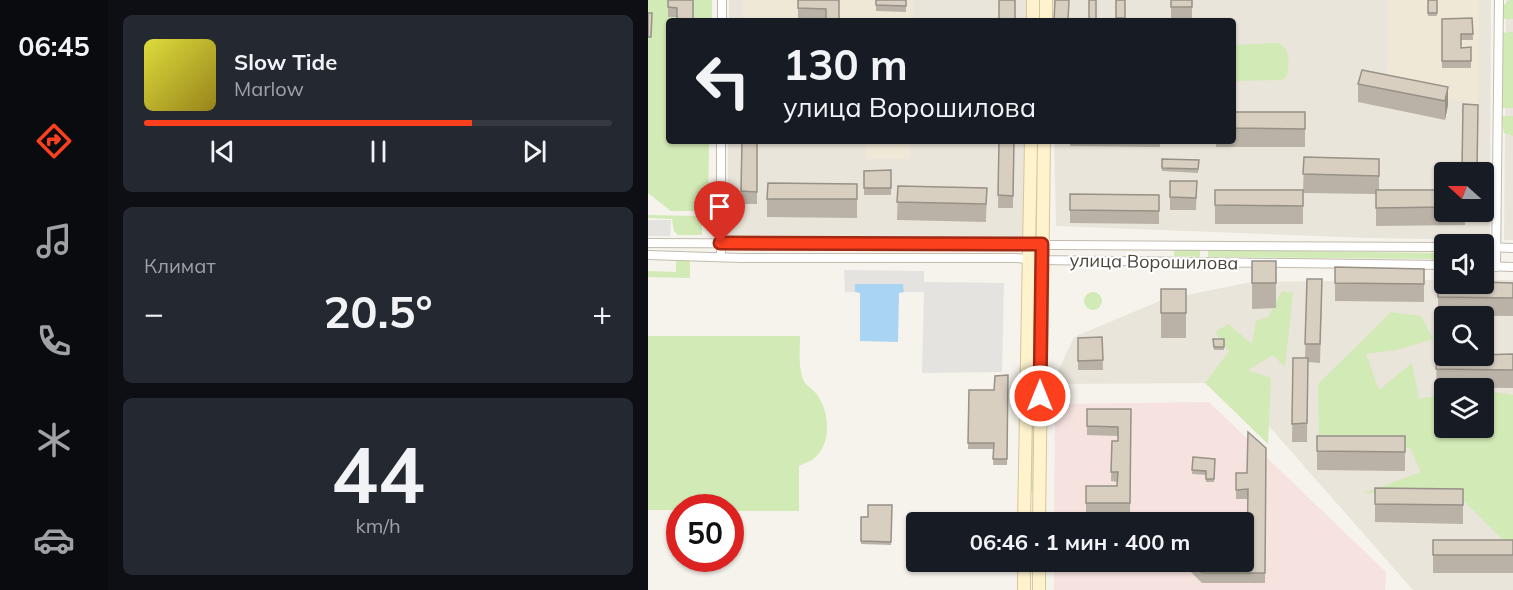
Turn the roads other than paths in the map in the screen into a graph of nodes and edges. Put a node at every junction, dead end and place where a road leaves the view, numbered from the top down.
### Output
1 (722, 0) edge
2 (1033, 0) edge
3 (1046, 0) edge
4 (1499, 0) edge
5 (722, 18) edge
6 (1033, 18) edge
7 (1046, 18) edge
8 (721, 144) edge
9 (1031, 144) edge
10 (1044, 144) edge
11 (648, 243) edge
12 (720, 243) junction
13 (1036, 244) junction
14 (1434, 247) edge
15 (1494, 248) edge
16 (1497, 248) junction
17 (1513, 248) edge
18 (648, 255) edge
19 (721, 256) junction
20 (1035, 260) junction
21 (1434, 265) edge
22 (1496, 267) joint
23 (1513, 267) edge
24 (1024, 502) junction
25 (1039, 503) junction
26 (1024, 512) edge
27 (1039, 512) edge
28 (1024, 572) edge
29 (1039, 572) edge
30 (1024, 590) edge
31 (1039, 590) edge

1 - 5 street
2 - 6 main road
3 - 7 main road
4 - 16 street
8 - 12 street
9 - 13 main road
10 - 13 main road
11 - 12 street, улица Ворошилова
12 - 13 street, улица Ворошилова
12 - 19 street
13 - 14 street, улица Ворошилова
13 - 20 main road
15 - 16 street
16 - 17 street
16 - 22 street
18 - 19 street, улица Ворошилова
19 - 20 street, улица Ворошилова
20 - 21 street, улица Ворошилова
20 - 24 main road
20 - 25 main road
22 - 23 street
24 - 25 main road
24 - 26 main road
25 - 27 main road
28 - 30 main road
29 - 31 main road

